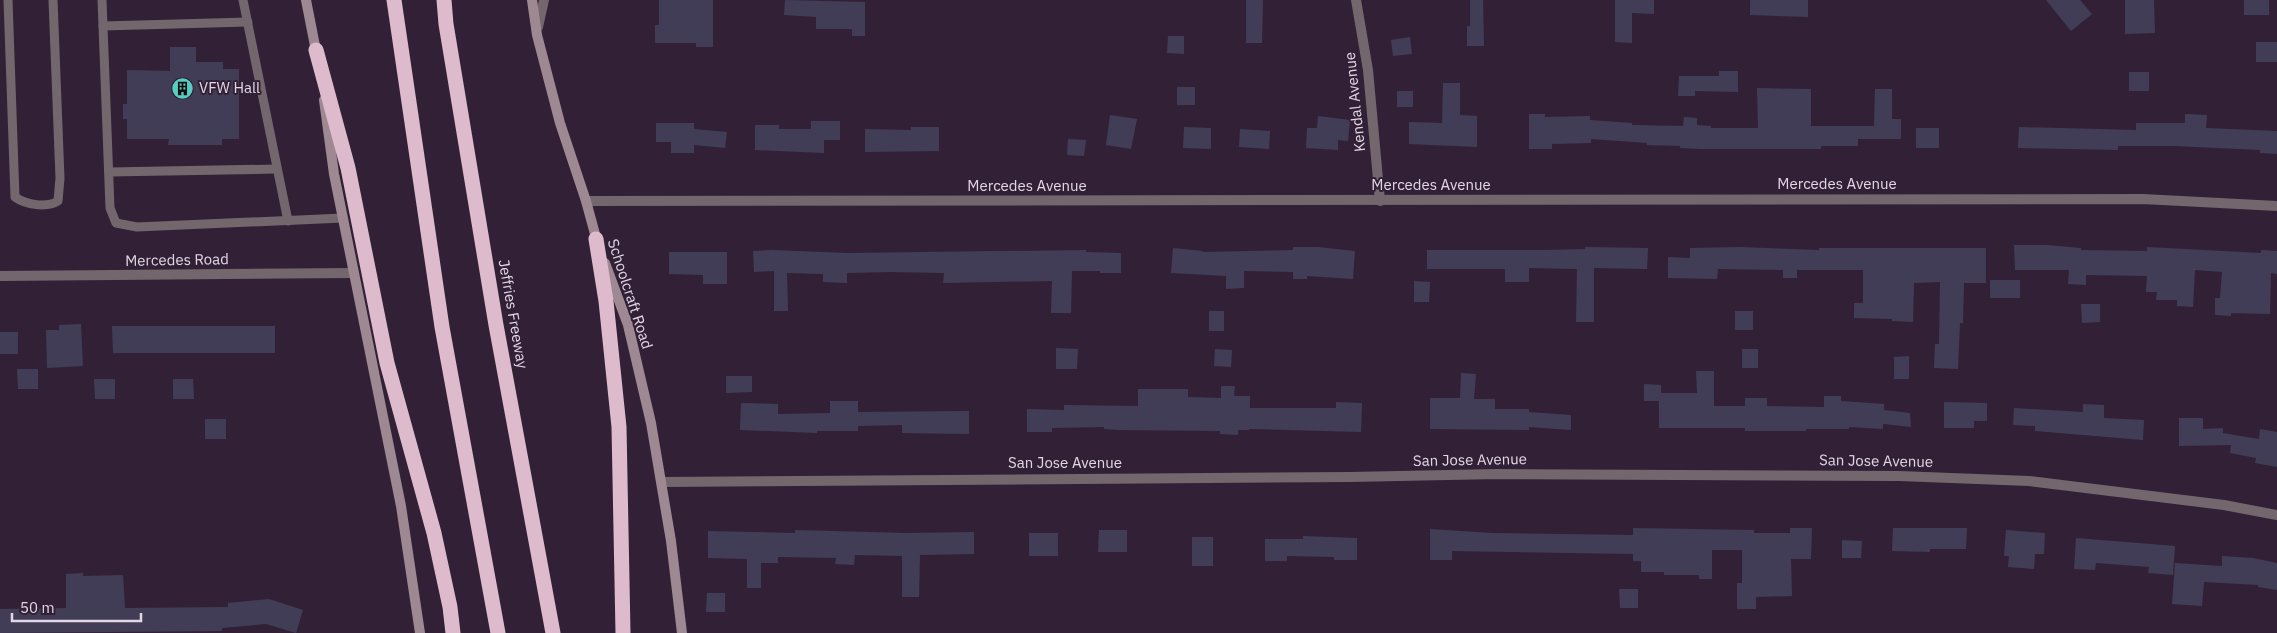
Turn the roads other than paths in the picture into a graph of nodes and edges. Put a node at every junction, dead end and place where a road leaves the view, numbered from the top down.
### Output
1 (8, 0) edge
2 (53, 0) edge
3 (102, 0) edge
4 (243, 0) edge
5 (306, 0) edge
6 (394, 0) edge
7 (444, 0) edge
8 (532, 0) edge
9 (544, 0) edge
10 (1356, 0) edge
11 (248, 22) junction
12 (103, 26) junction
13 (538, 36) junction
14 (316, 50) junction
15 (278, 169) junction
16 (109, 172) junction
17 (586, 200) junction
18 (1380, 201) junction
19 (2277, 206) edge
20 (343, 218) junction
21 (288, 221) junction
22 (596, 238) junction
23 (353, 273) junction
24 (0, 276) edge
25 (662, 482) junction
26 (2277, 514) edge
27 (420, 633) edge
28 (454, 633) edge
29 (498, 633) edge
30 (553, 633) edge
31 (623, 633) edge
32 (682, 633) edge

1 - 2 lane
3 - 12 lane
4 - 11 lane
5 - 14 main road
6 - 29 highway
7 - 30 highway, Jeffries Freeway
8 - 13 main road, Schoolcraft Road
9 - 13 street
10 - 18 street, Kendal Avenue
11 - 12 lane
11 - 15 lane
12 - 16 lane
13 - 17 main road, Schoolcraft Road
14 - 20 main road
14 - 28 highway
15 - 16 lane
15 - 21 lane
16 - 21 lane
17 - 18 street, Mercedes Avenue
17 - 22 main road, Schoolcraft Road
18 - 19 street, Mercedes Avenue
20 - 21 lane
20 - 23 main road
22 - 25 main road, Schoolcraft Road
22 - 31 highway
23 - 24 street, Mercedes Road
23 - 27 main road
25 - 26 street, San Jose Avenue
25 - 32 main road, Schoolcraft Road

